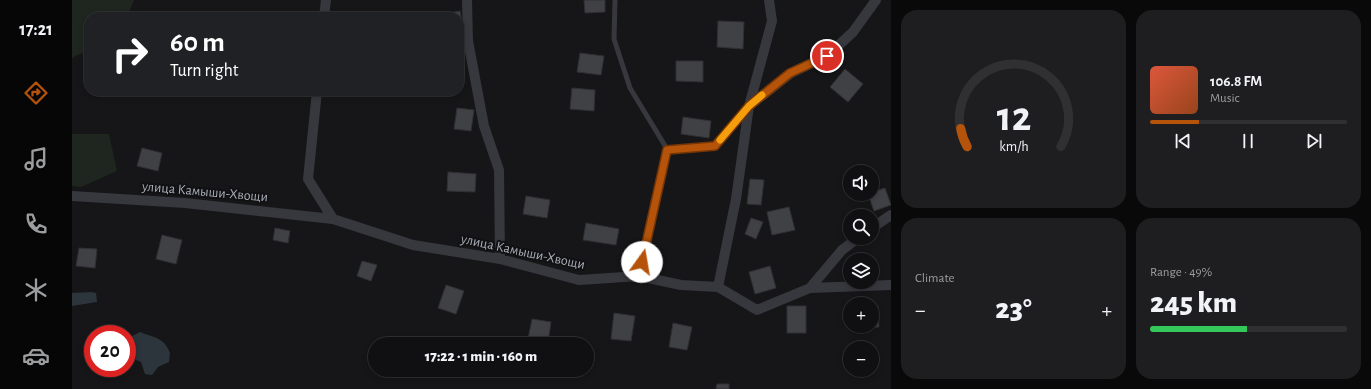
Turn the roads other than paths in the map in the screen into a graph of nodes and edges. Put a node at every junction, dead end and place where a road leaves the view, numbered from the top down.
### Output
1 (326, 0) edge
2 (467, 0) edge
3 (615, 0) edge
4 (769, 0) edge
5 (876, 0) edge
6 (325, 12) edge
7 (316, 96) edge
8 (749, 106) junction
9 (667, 150) junction
10 (72, 196) edge
11 (891, 215) edge
12 (333, 220) junction
13 (879, 223) edge
14 (849, 245) edge
15 (500, 259) junction
16 (639, 276) junction
17 (891, 285) edge
18 (718, 287) junction
19 (810, 288) junction

1 - 6 street
2 - 15 street
3 - 9 lane
4 - 8 street
5 - 8 street
7 - 12 street
8 - 9 lane
8 - 18 street
9 - 16 lane
10 - 12 street, улица Камыши-Хвощи
11 - 13 street
12 - 15 street, улица Камыши-Хвощи
14 - 19 street
15 - 16 street, улица Камыши-Хвощи
16 - 18 street, улица Камыши-Хвощи
17 - 19 street
18 - 19 street

